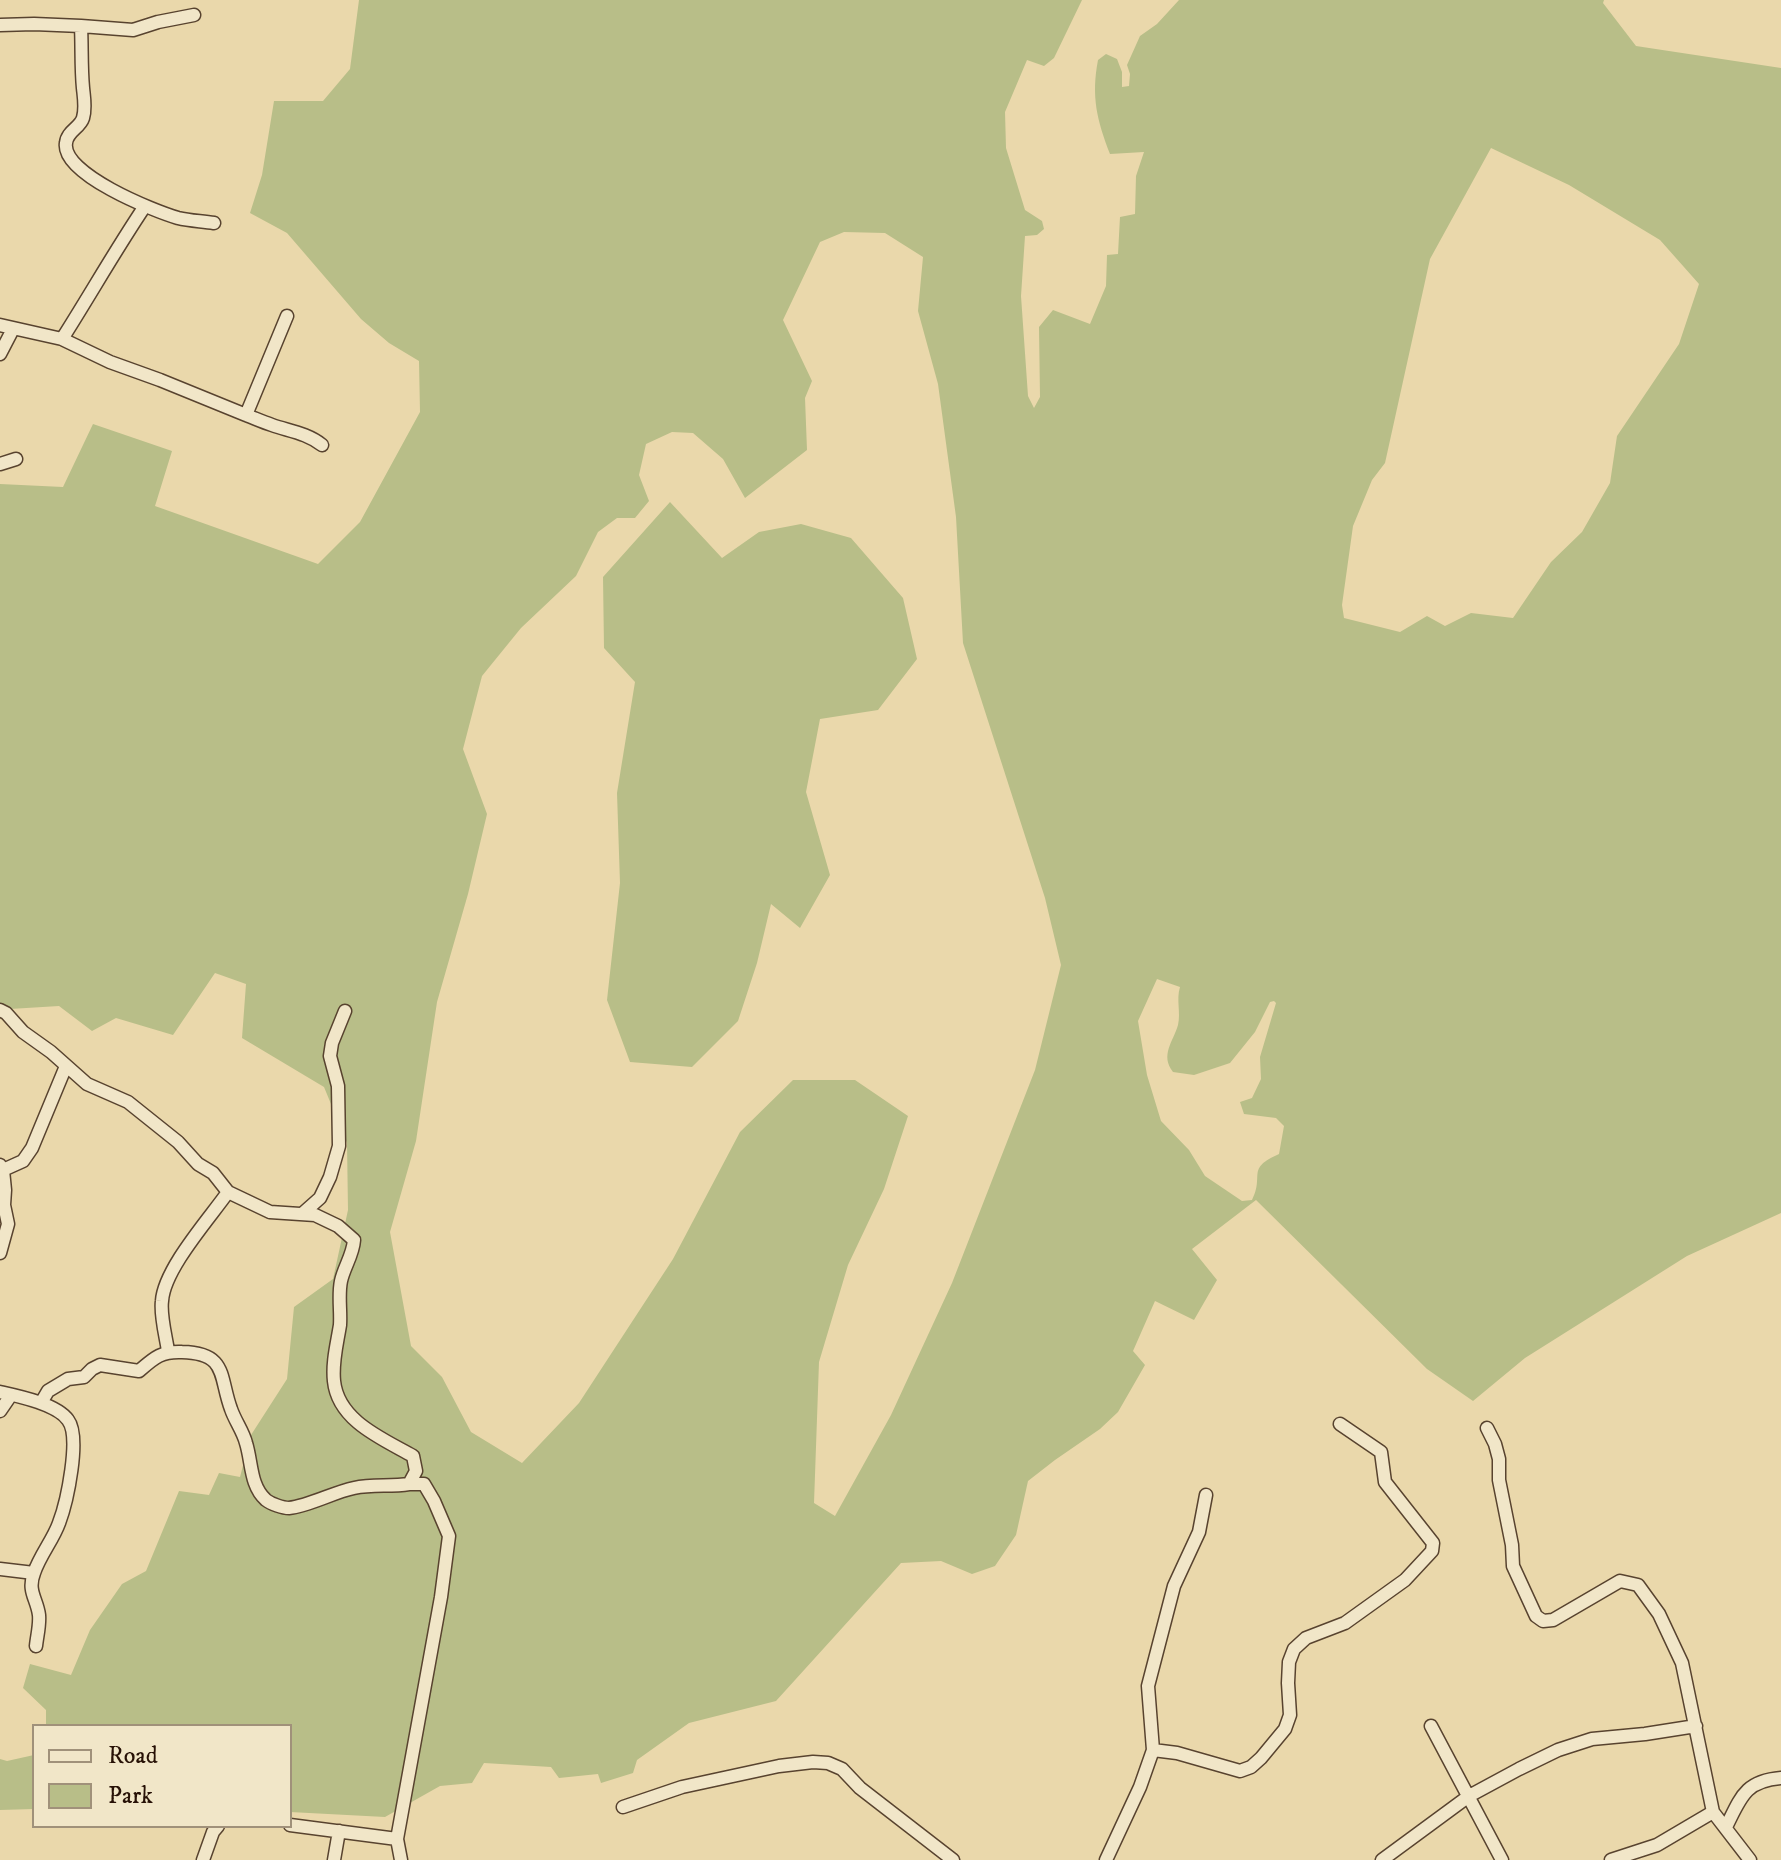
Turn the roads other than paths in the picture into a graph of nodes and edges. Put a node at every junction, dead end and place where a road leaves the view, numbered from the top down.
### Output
1 (194, 15) dead end
2 (0, 25) edge
3 (81, 26) junction
4 (145, 206) junction
5 (214, 223) dead end
6 (287, 316) dead end
7 (6, 327) edge
8 (62, 339) junction
9 (0, 354) edge
10 (246, 415) junction
11 (322, 445) dead end
12 (16, 459) dead end
13 (0, 464) edge
14 (0, 1010) edge
15 (345, 1011) dead end
16 (66, 1066) junction
17 (2, 1167) edge
18 (228, 1192) junction
19 (302, 1214) junction
20 (0, 1253) edge
21 (168, 1351) junction
22 (6, 1394) edge
23 (41, 1403) junction
24 (0, 1411) edge
25 (1340, 1424) dead end
26 (1487, 1428) dead end
27 (409, 1484) junction
28 (1206, 1495) dead end
29 (0, 1569) edge
30 (34, 1573) junction
31 (36, 1646) dead end
32 (1431, 1726) dead end
33 (1696, 1726) junction
34 (1153, 1750) junction
35 (1781, 1778) edge
36 (1469, 1796) junction
37 (623, 1807) dead end
38 (1713, 1812) junction
39 (292, 1825) edge
40 (1726, 1827) junction
41 (216, 1828) edge
42 (339, 1831) junction
43 (397, 1839) junction
44 (203, 1860) edge
45 (334, 1860) edge
46 (401, 1860) edge
47 (953, 1860) edge
48 (1106, 1860) edge
49 (1382, 1860) edge
50 (1502, 1860) edge
51 (1611, 1860) edge
52 (1750, 1860) edge

1 - 3 street
2 - 3 street
3 - 4 street
4 - 5 street
4 - 8 street
6 - 10 street
7 - 8 street
7 - 9 street
8 - 10 street
10 - 11 street
12 - 13 street
14 - 16 street
15 - 19 street
16 - 17 street
16 - 18 street
17 - 20 street
18 - 19 street
18 - 21 street
19 - 27 street
21 - 23 street
21 - 27 street
22 - 23 street
22 - 24 street
23 - 30 street
25 - 34 street
26 - 33 street
27 - 43 street
28 - 34 street
29 - 30 street
30 - 31 street
32 - 36 street
33 - 36 street
33 - 38 street
34 - 48 street
35 - 40 street
36 - 49 street
36 - 50 street
37 - 47 street
38 - 40 street
38 - 51 street
39 - 42 street
40 - 52 street
41 - 44 street
42 - 43 street
42 - 45 street
43 - 46 street

